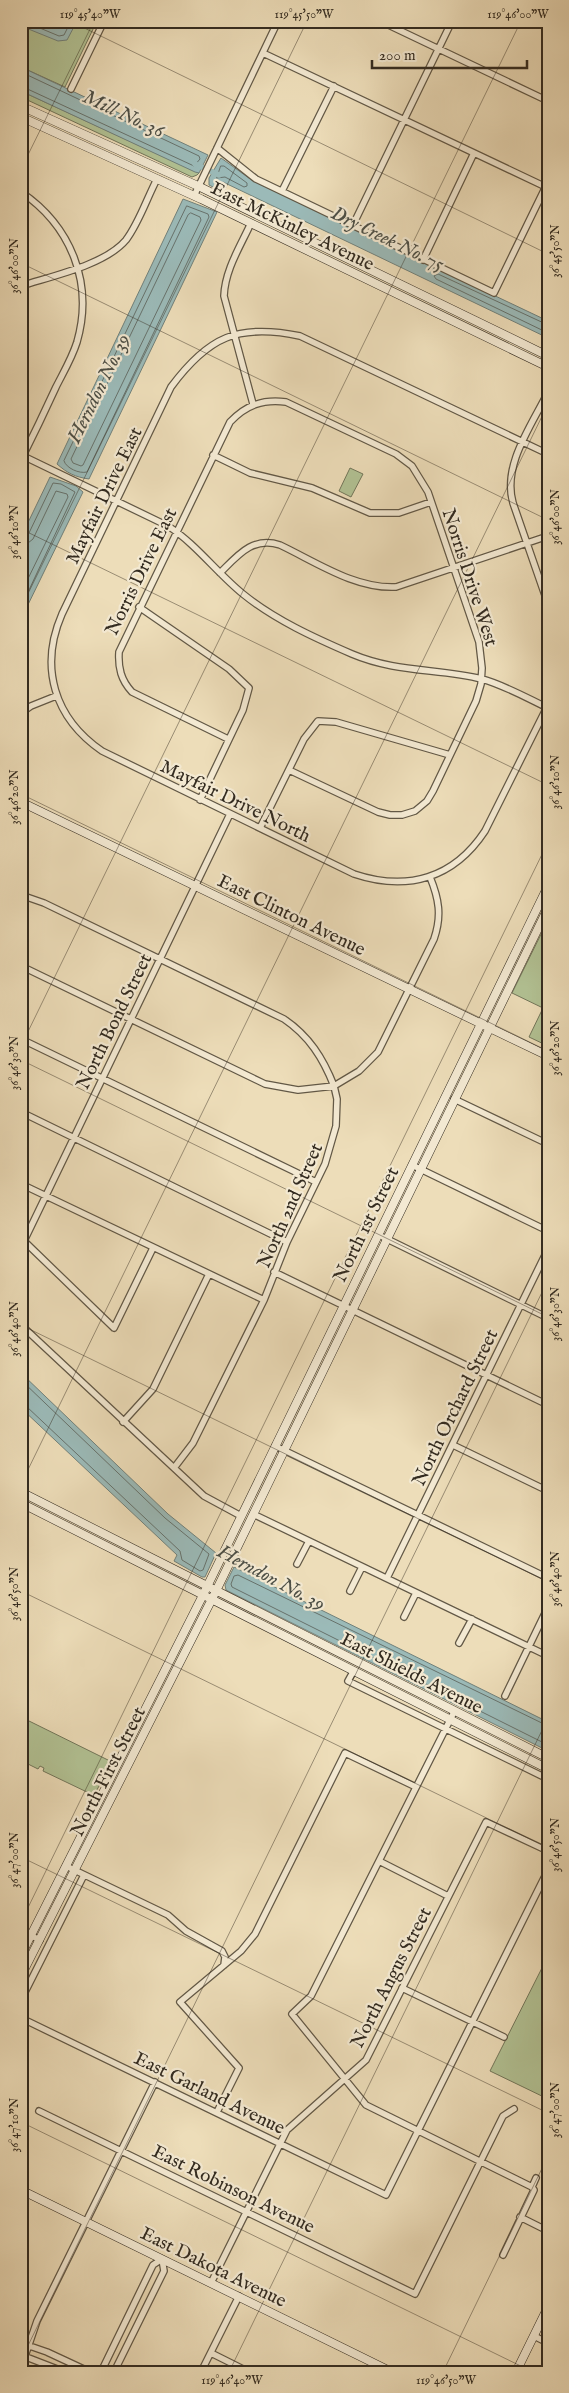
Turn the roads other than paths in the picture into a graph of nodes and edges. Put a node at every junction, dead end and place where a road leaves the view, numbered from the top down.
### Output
1 (104, 21) edge
2 (278, 21) edge
3 (380, 21) edge
4 (452, 21) edge
5 (439, 49) junction
6 (263, 53) junction
7 (334, 86) junction
8 (71, 89) dead end
9 (548, 101) edge
10 (21, 106) edge
11 (21, 117) edge
12 (403, 119) junction
13 (73, 140) junction
14 (217, 148) junction
15 (120, 151) junction
16 (474, 153) junction
17 (157, 179) junction
18 (547, 185) edge
19 (198, 186) junction
20 (21, 192) edge
21 (282, 192) junction
22 (194, 196) junction
23 (251, 223) junction
24 (353, 225) junction
25 (315, 243) junction
26 (424, 260) junction
27 (79, 266) junction
28 (21, 286) edge
29 (233, 334) junction
30 (548, 356) edge
31 (548, 367) edge
32 (548, 392) edge
33 (254, 404) junction
34 (523, 442) junction
35 (548, 454) edge
36 (213, 455) junction
37 (22, 457) edge
38 (117, 501) junction
39 (431, 502) junction
40 (176, 531) junction
41 (548, 536) edge
42 (527, 542) junction
43 (455, 568) junction
44 (220, 573) junction
45 (548, 604) edge
46 (139, 606) junction
47 (482, 679) junction
48 (56, 696) junction
49 (547, 707) edge
50 (21, 713) edge
51 (228, 740) junction
52 (450, 755) junction
53 (289, 770) junction
54 (200, 800) junction
55 (21, 802) edge
56 (230, 814) junction
57 (260, 828) junction
58 (430, 877) junction
59 (196, 886) junction
60 (548, 886) edge
61 (21, 895) edge
62 (548, 908) edge
63 (161, 959) junction
64 (21, 966) edge
65 (410, 989) junction
66 (131, 1019) junction
67 (480, 1023) junction
68 (488, 1028) junction
69 (21, 1039) edge
70 (548, 1056) edge
71 (102, 1078) junction
72 (334, 1086) junction
73 (454, 1099) junction
74 (440, 1106) junction
75 (21, 1112) edge
76 (73, 1137) junction
77 (548, 1144) edge
78 (412, 1165) junction
79 (420, 1169) junction
80 (316, 1182) junction
81 (21, 1184) edge
82 (45, 1196) junction
83 (548, 1231) edge
84 (378, 1235) junction
85 (386, 1239) junction
86 (287, 1242) junction
87 (153, 1248) junction
88 (548, 1249) edge
89 (274, 1272) junction
90 (209, 1274) junction
91 (264, 1300) junction
92 (521, 1304) junction
93 (344, 1306) junction
94 (352, 1310) junction
95 (548, 1318) edge
96 (21, 1325) edge
97 (487, 1375) junction
98 (548, 1405) edge
99 (123, 1422) junction
100 (453, 1445) junction
101 (275, 1446) junction
102 (284, 1450) junction
103 (267, 1463) junction
104 (174, 1468) junction
105 (548, 1491) edge
106 (21, 1492) edge
107 (21, 1503) edge
108 (253, 1514) junction
109 (241, 1516) junction
110 (419, 1516) junction
111 (309, 1541) junction
112 (297, 1564) dead end
113 (362, 1566) junction
114 (212, 1576) joint
115 (387, 1578) junction
116 (548, 1578) edge
117 (221, 1581) joint
118 (207, 1586) junction
119 (216, 1591) junction
120 (350, 1591) dead end
121 (416, 1593) junction
122 (203, 1595) junction
123 (212, 1599) junction
124 (548, 1607) edge
125 (404, 1617) dead end
126 (472, 1619) junction
127 (459, 1643) dead end
128 (528, 1647) junction
129 (548, 1656) edge
130 (353, 1672) junction
131 (157, 1687) junction
132 (505, 1696) dead end
133 (454, 1712) junction
134 (450, 1720) junction
135 (150, 1722) junction
136 (445, 1729) junction
137 (548, 1758) edge
138 (548, 1769) edge
139 (548, 1779) edge
140 (416, 1787) junction
141 (548, 1851) edge
142 (378, 1861) junction
143 (66, 1866) junction
144 (75, 1870) junction
145 (548, 1870) edge
146 (84, 1875) junction
147 (448, 1896) junction
148 (21, 1930) edge
149 (31, 1935) junction
150 (40, 1940) junction
151 (21, 1955) edge
152 (224, 1965) junction
153 (21, 1976) edge
154 (402, 1988) junction
155 (21, 2000) edge
156 (21, 2018) edge
157 (473, 2023) junction
158 (504, 2038) dead end
159 (344, 2080) junction
160 (155, 2082) junction
161 (514, 2109) dead end
162 (39, 2111) dead end
163 (217, 2112) junction
164 (418, 2131) junction
165 (280, 2143) junction
166 (122, 2150) junction
167 (480, 2162) junction
168 (536, 2178) dead end
169 (532, 2187) junction
170 (21, 2190) edge
171 (246, 2212) junction
172 (520, 2217) junction
173 (87, 2222) junction
174 (548, 2231) edge
175 (503, 2255) dead end
176 (162, 2259) junction
177 (211, 2283) junction
178 (239, 2296) junction
179 (548, 2307) edge
180 (534, 2336) junction
181 (548, 2343) edge
182 (21, 2344) edge
183 (28, 2345) junction
184 (211, 2353) junction
185 (23, 2356) edge
186 (65, 2372) edge
187 (90, 2372) edge
188 (101, 2372) edge
189 (114, 2372) edge
190 (201, 2372) edge
191 (249, 2372) edge
192 (392, 2372) edge
193 (516, 2372) edge

1 - 8 street
2 - 6 street
3 - 5 street
4 - 5 street
5 - 9 street
5 - 12 street
6 - 7 street
6 - 14 street
7 - 12 street
7 - 21 street
10 - 15 main road, East McKinley Avenue
11 - 13 main road, East McKinley Avenue
12 - 16 street
12 - 24 street
13 - 15 main road
13 - 17 main road, East McKinley Avenue
14 - 19 street
14 - 21 street
15 - 19 main road, East McKinley Avenue
16 - 18 street
16 - 26 street
17 - 22 main road, East McKinley Avenue
17 - 27 street
18 - 26 street
19 - 22 street
19 - 25 main road, East McKinley Avenue
20 - 27 street
21 - 24 street
22 - 23 main road, East McKinley Avenue
23 - 25 main road
23 - 29 street
23 - 31 main road, East McKinley Avenue
24 - 26 street
25 - 30 main road, East McKinley Avenue
27 - 28 street
27 - 37 street
29 - 33 street
29 - 34 street
29 - 38 street, Mayfair Drive East
32 - 34 street
33 - 36 street, Norris Drive East
33 - 39 street, Norris Drive West
34 - 35 street
34 - 42 street
36 - 39 street
36 - 40 street, Norris Drive East
37 - 38 street
38 - 40 street
38 - 48 street, Mayfair Drive East
39 - 43 street, Norris Drive West
40 - 44 street
40 - 46 street, Norris Drive East
41 - 42 street
42 - 43 street
42 - 45 street
43 - 44 street
43 - 47 street, Norris Drive West
44 - 47 street
46 - 51 street
46 - 51 street, Norris Drive East
47 - 49 street
47 - 52 street, Norris Drive West
48 - 50 street
48 - 54 street, Mayfair Drive North
49 - 58 street, Mayfair Drive North
51 - 54 street
52 - 53 street
52 - 53 street, Norris Drive West
53 - 57 street
54 - 56 street, Mayfair Drive North
55 - 59 main road, East Clinton Avenue
56 - 57 street, Mayfair Drive North
56 - 59 street, North Bond Street
57 - 58 street, Mayfair Drive North
58 - 65 street
59 - 63 street, North Bond Street
59 - 65 main road, East Clinton Avenue
60 - 67 main road, North 1st Street
61 - 63 street, North 2nd Street
62 - 68 main road, North 1st Street
63 - 66 street, North Bond Street
63 - 72 street, North 2nd Street
64 - 66 street
65 - 67 main road, East Clinton Avenue
65 - 72 street
66 - 71 street, North Bond Street
66 - 72 street
67 - 68 main road, East Clinton Avenue
67 - 74 main road, North 1st Street
68 - 70 main road, East Clinton Avenue
68 - 73 main road, North 1st Street
69 - 71 street
71 - 76 street, North Bond Street
71 - 80 street
72 - 80 street, North 2nd Street
73 - 74 main road
73 - 77 street
73 - 79 main road, North 1st Street
74 - 78 main road, North 1st Street
75 - 76 street
76 - 82 street, North Bond Street
76 - 86 street
78 - 79 street
78 - 84 main road, North 1st Street
79 - 83 street
79 - 85 main road, North 1st Street
80 - 86 street, North 2nd Street
81 - 82 street
82 - 87 street
82 - 87 street, North Bond Street
84 - 85 street
84 - 93 main road, North 1st Street
85 - 92 street
85 - 94 main road, North 1st Street
86 - 89 street, North 2nd Street
87 - 90 street
88 - 92 street, North Orchard Street
89 - 91 street, North 2nd Street
89 - 93 street
90 - 91 street
90 - 99 street
91 - 104 street, North 2nd Street
92 - 95 street
92 - 97 street, North Orchard Street
93 - 94 street
93 - 101 main road, North 1st Street
94 - 97 street
94 - 102 main road, North 1st Street
96 - 99 street
97 - 98 street
97 - 100 street, North Orchard Street
99 - 104 street
100 - 105 street
100 - 110 street, North Orchard Street
101 - 102 street
101 - 103 main road, North 1st Street
102 - 108 main road, North 1st Street
102 - 110 street
103 - 108 main road
103 - 109 main road, North 1st Street
104 - 109 street
106 - 118 main road, East Shields Avenue
107 - 122 main road, East Shields Avenue
108 - 111 street
108 - 117 main road, North 1st Street
109 - 114 main road, North 1st Street
110 - 115 street, North Orchard Street
110 - 116 street
111 - 112 street
111 - 113 street
113 - 115 street
113 - 120 street
114 - 118 main road, North First Street
115 - 121 street
117 - 119 main road, North First Street
118 - 119 main road, East Shields Avenue
118 - 122 main road, North First Street
119 - 123 main road, North First Street
119 - 133 main road, East Shields Avenue
121 - 125 street
121 - 126 street
122 - 123 main road, East Shields Avenue
122 - 131 main road, North First Street
123 - 130 main road, East Shields Avenue
123 - 135 main road, North First Street
124 - 128 street
126 - 127 street
126 - 128 street
128 - 129 street
128 - 132 street
130 - 134 main road, East Shields Avenue
130 - 136 street
131 - 135 main road
131 - 143 main road, North First Street
133 - 134 street
133 - 137 main road, East Shields Avenue
134 - 136 street
134 - 138 main road, East Shields Avenue
135 - 144 main road, North First Street
136 - 139 street
136 - 140 street
140 - 142 street
140 - 152 street
141 - 147 street, North Angus Street
142 - 147 street
142 - 159 street
143 - 144 street
143 - 149 main road, North First Street
144 - 146 street
144 - 150 main road, North First Street
145 - 157 street
146 - 152 street
146 - 155 street
147 - 154 street, North Angus Street
148 - 149 street
149 - 150 street
149 - 151 main road, North First Street
150 - 153 main road, North First Street
152 - 163 street
154 - 157 street
154 - 159 street, North Angus Street
156 - 160 street, East Garland Avenue
157 - 158 street
157 - 164 street
159 - 164 street
159 - 165 street, North Angus Street
160 - 163 street, East Garland Avenue
160 - 166 street
161 - 167 street
162 - 166 street, East Robinson Avenue
163 - 165 street, East Garland Avenue
164 - 165 street, East Garland Avenue
164 - 167 street
165 - 171 street, North Angus Street
166 - 171 street, East Robinson Avenue
166 - 173 street
167 - 169 street
167 - 171 street, East Robinson Avenue
168 - 169 street
169 - 172 street
170 - 173 main road, East Dakota Avenue
171 - 177 street, North Angus Street
172 - 174 street
172 - 175 street
173 - 176 main road, East Dakota Avenue
173 - 183 street
176 - 177 main road, East Dakota Avenue
176 - 188 street
176 - 189 street
177 - 178 main road, East Dakota Avenue
178 - 184 street
178 - 192 main road, East Dakota Avenue
179 - 180 main road
180 - 181 street
180 - 193 main road
182 - 183 street
183 - 185 street
183 - 187 street
184 - 190 street
184 - 191 street
185 - 186 street

